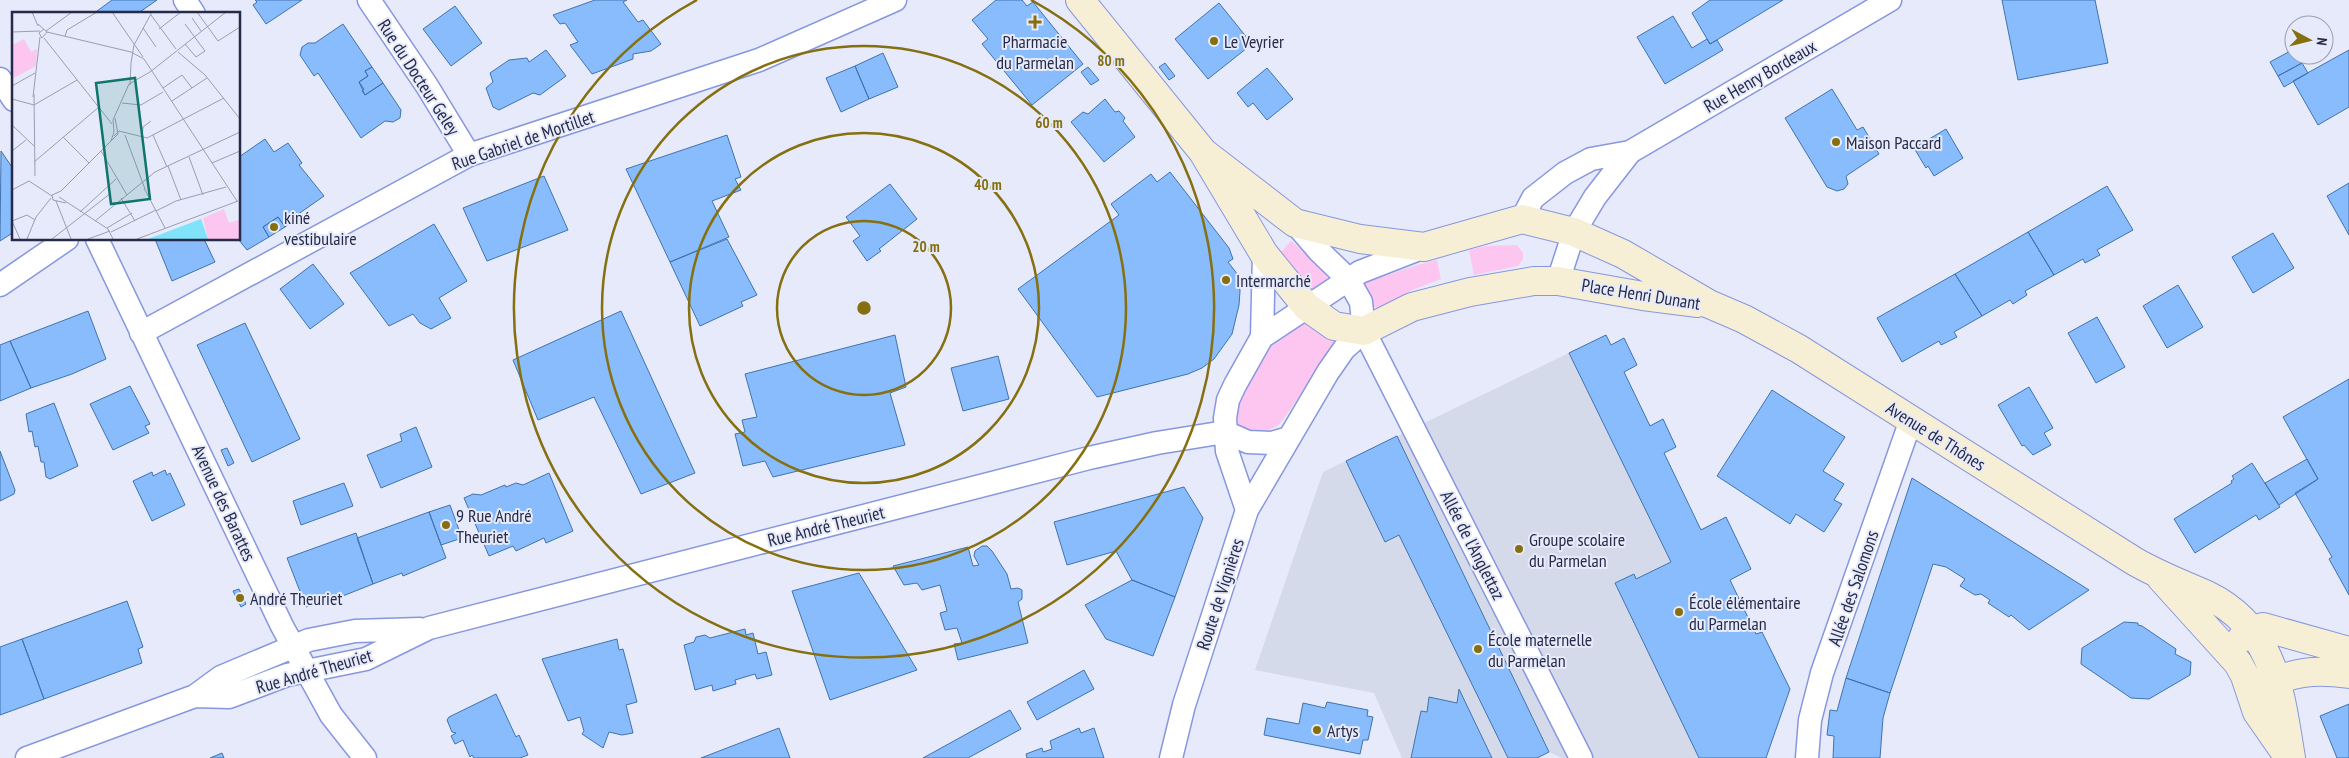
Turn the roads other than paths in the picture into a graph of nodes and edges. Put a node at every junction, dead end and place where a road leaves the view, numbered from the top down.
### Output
1 (185, 0) edge
2 (369, 0) edge
3 (895, 0) edge
4 (1080, 0) edge
5 (1886, 1) edge
6 (193, 12) edge
7 (0, 79) edge
8 (12, 97) edge
9 (1203, 152) junction
10 (1630, 152) junction
11 (469, 155) junction
12 (1522, 219) junction
13 (1295, 223) junction
14 (1574, 232) junction
15 (65, 240) edge
16 (97, 240) edge
17 (1424, 247) junction
18 (1264, 254) junction
19 (1348, 279) junction
20 (1558, 281) junction
21 (0, 285) edge
22 (1709, 304) junction
23 (1307, 307) junction
24 (1364, 331) junction
25 (142, 333) junction
26 (1262, 337) junction
27 (1911, 420) junction
28 (1225, 432) junction
29 (1289, 438) junction
30 (1247, 510) junction
31 (2158, 575) junction
32 (429, 628) junction
33 (2252, 630) junction
34 (292, 646) junction
35 (2228, 650) junction
36 (2349, 651) edge
37 (307, 672) junction
38 (2349, 674) edge
39 (2277, 680) junction
40 (2250, 691) junction
41 (195, 696) junction
42 (27, 758) edge
43 (365, 758) edge
44 (1170, 758) edge
45 (1582, 758) edge
46 (1807, 758) edge
47 (2290, 758) edge

1 - 6 street
2 - 11 street, Rue du Docteur Geley
3 - 11 street, Rue Gabriel de Mortillet
4 - 9 main road
5 - 10 street, Rue Henry Bordeaux
7 - 8 street
9 - 13 main road, Place Henri Dunant
9 - 18 main road
10 - 12 street, Rue Henry Bordeaux
10 - 14 street, Rue Henry Bordeaux
11 - 25 street, Rue Gabriel de Mortillet
12 - 14 main road, Place Henri Dunant
12 - 17 main road, Place Henri Dunant
13 - 17 main road, Place Henri Dunant
13 - 19 street, Place Henri Dunant
14 - 20 street, Rue Henry Bordeaux
14 - 22 main road, Place Henri Dunant
15 - 21 street
16 - 25 street, Avenue des Barattes
17 - 19 street, Place Henri Dunant
18 - 23 main road
18 - 26 street
19 - 23 street, Place Henri Dunant
19 - 24 street, Place Henri Dunant
20 - 22 main road, Place Henri Dunant
20 - 24 main road, Place Henri Dunant
22 - 27 main road, Avenue de Thônes
23 - 24 main road
23 - 26 street, Place Henri Dunant
24 - 29 street, Place Henri Dunant
24 - 45 street, Allée de l'Anglettaz
25 - 34 street, Avenue des Barattes
26 - 28 street, Place Henri Dunant
27 - 31 main road, Avenue de Thônes
27 - 46 street, Allée des Salomons
28 - 29 street
28 - 30 street, Place Henri Dunant
28 - 32 street, Rue André Theuriet
29 - 30 street, Route de Vignières
30 - 44 street, Route de Vignières
31 - 33 main road, Avenue de Thônes
31 - 35 main road, Avenue de Thônes
32 - 34 street, Rue André Theuriet
32 - 37 street, Rue André Theuriet
33 - 35 main road
33 - 36 main road
33 - 39 main road, Avenue de Thônes
34 - 37 street, Avenue des Barattes
34 - 41 street, Rue André Theuriet
35 - 40 main road, Avenue de Thônes
37 - 41 street, Rue André Theuriet
37 - 43 street, Avenue des Barattes
38 - 39 main road
39 - 40 main road
39 - 47 main road, Avenue de Thônes
40 - 47 main road, Avenue de Thônes
41 - 42 street, Rue André Theuriet

